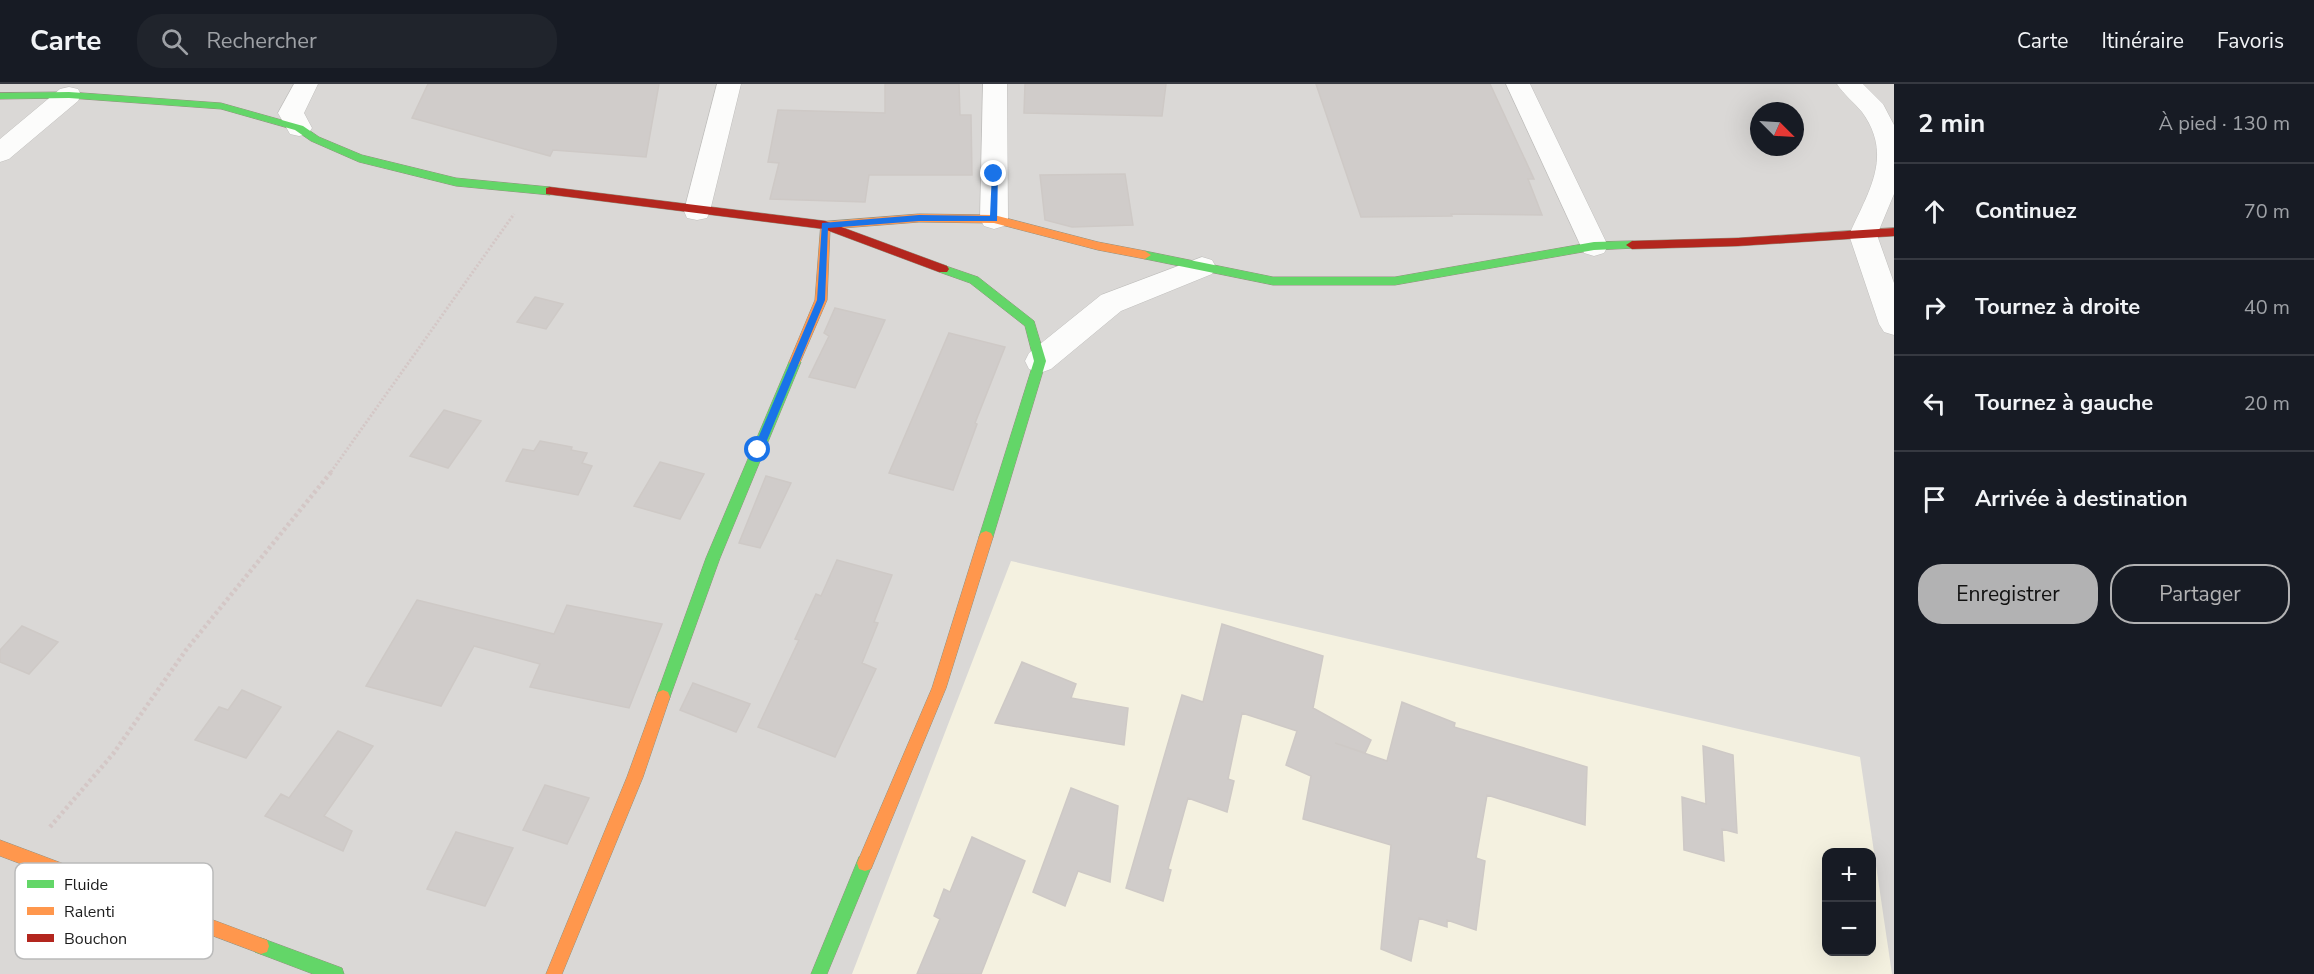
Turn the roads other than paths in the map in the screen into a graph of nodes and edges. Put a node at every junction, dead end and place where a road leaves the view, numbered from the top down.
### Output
1 (306, 84) edge
2 (729, 84) edge
3 (995, 84) edge
4 (1518, 84) edge
5 (1849, 84) edge
6 (69, 95) junction
7 (0, 96) edge
8 (299, 128) junction
9 (0, 153) edge
10 (697, 211) junction
11 (994, 219) junction
12 (825, 225) junction
13 (1894, 231) edge
14 (1863, 235) junction
15 (1594, 246) junction
16 (1202, 267) junction
17 (1894, 324) edge
18 (1040, 361) junction
19 (0, 848) edge
20 (40, 863) edge
21 (213, 928) edge
22 (336, 974) edge
23 (554, 974) edge
24 (819, 974) edge

1 - 8 street
2 - 10 street
3 - 11 street
4 - 15 street
5 - 14 street
6 - 7 street
6 - 8 street
6 - 9 street
8 - 10 street
10 - 12 street
11 - 12 street
11 - 16 street
12 - 18 street
12 - 23 street
13 - 14 street
14 - 15 street
14 - 17 street
15 - 16 street
16 - 18 street
18 - 24 street
19 - 20 street
21 - 22 street

